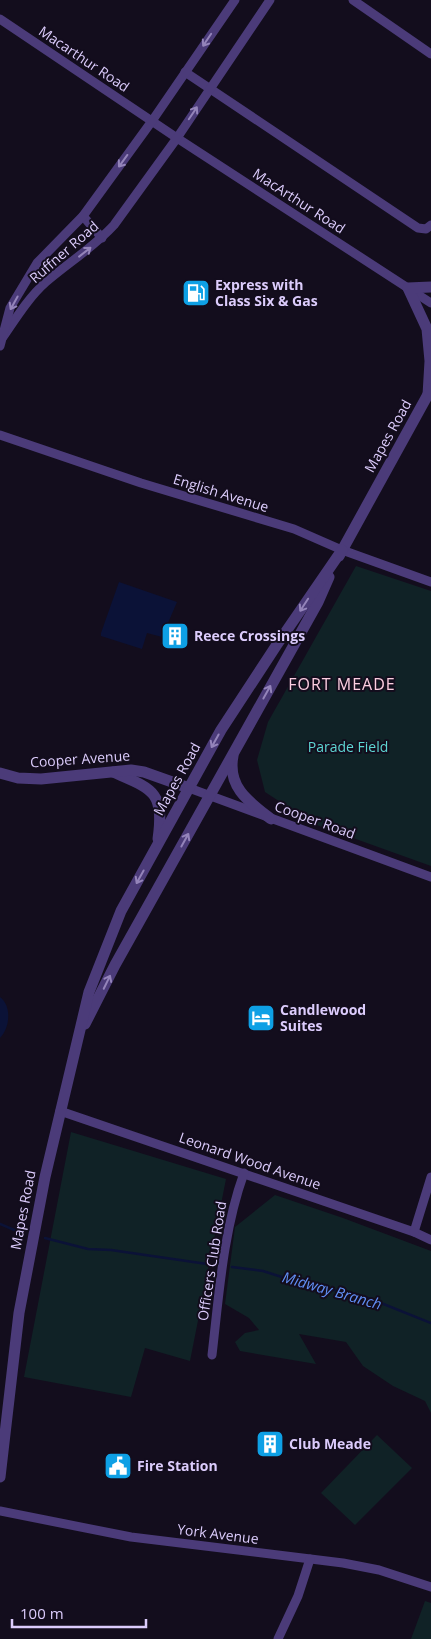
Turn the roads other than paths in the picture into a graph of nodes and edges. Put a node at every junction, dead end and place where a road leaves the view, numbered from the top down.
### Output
1 (234, 0) edge
2 (270, 0) edge
3 (352, 0) edge
4 (0, 19) edge
5 (431, 54) edge
6 (185, 72) junction
7 (210, 89) junction
8 (152, 121) junction
9 (176, 138) junction
10 (83, 216) junction
11 (431, 225) edge
12 (102, 238) junction
13 (32, 271) junction
14 (44, 283) junction
15 (431, 287) edge
16 (408, 288) junction
17 (431, 303) edge
18 (2, 341) edge
19 (429, 392) edge
20 (0, 435) edge
21 (342, 550) junction
22 (431, 582) edge
23 (234, 752) junction
24 (111, 771) junction
25 (0, 773) edge
26 (189, 788) junction
27 (210, 796) junction
28 (271, 819) junction
29 (157, 846) junction
30 (431, 877) edge
31 (77, 1041) junction
32 (60, 1111) junction
33 (244, 1173) junction
34 (431, 1178) edge
35 (414, 1232) junction
36 (431, 1240) edge
37 (212, 1355) dead end
38 (0, 1476) edge
39 (0, 1511) edge
40 (310, 1559) junction
41 (431, 1587) edge
42 (278, 1639) edge

1 -> 6 street, Ruffner Road
2 - 7 street, Ruffner Road
3 - 5 street
4 - 8 street, Macarthur Road
6 - 7 street
6 - 8 street, Ruffner Road
9 -> 7 street, Ruffner Road
7 - 11 street
8 - 9 street, MacArthur Road
8 -> 10 street, Ruffner Road
9 - 12 street, Ruffner Road
9 - 16 street, MacArthur Road
10 - 12 street
10 - 13 street, Ruffner Road
14 -> 12 street, Ruffner Road
13 - 14 street
13 -> 18 street, Ruffner Road
14 - 18 street, Ruffner Road
15 - 16 street
16 - 17 street, MacArthur Road
16 - 19 street
19 - 21 street, Mapes Road
20 - 21 street, English Avenue
21 - 22 street, English Avenue
23 -> 21 street, Mapes Road
21 -> 26 street, Mapes Road
23 - 27 street, Mapes Road
23 - 28 street
24 - 25 street, Cooper Avenue
24 - 26 street, Cooper Avenue
24 - 29 street
26 - 27 street, Cooper Road
26 - 29 street, Mapes Road
27 - 28 street, Cooper Road
31 -> 27 street, Mapes Road
28 - 30 street, Cooper Road
29 -> 31 street, Mapes Road
31 - 32 street, Mapes Road
32 - 33 street, Leonard Wood Avenue
32 - 38 street, Mapes Road
33 - 35 street, Leonard Wood Avenue
33 - 37 street, Officers Club Road
34 - 35 street
35 - 36 street, Leonard Wood Avenue
39 - 40 street, York Avenue
40 - 41 street, York Avenue
40 - 42 street

